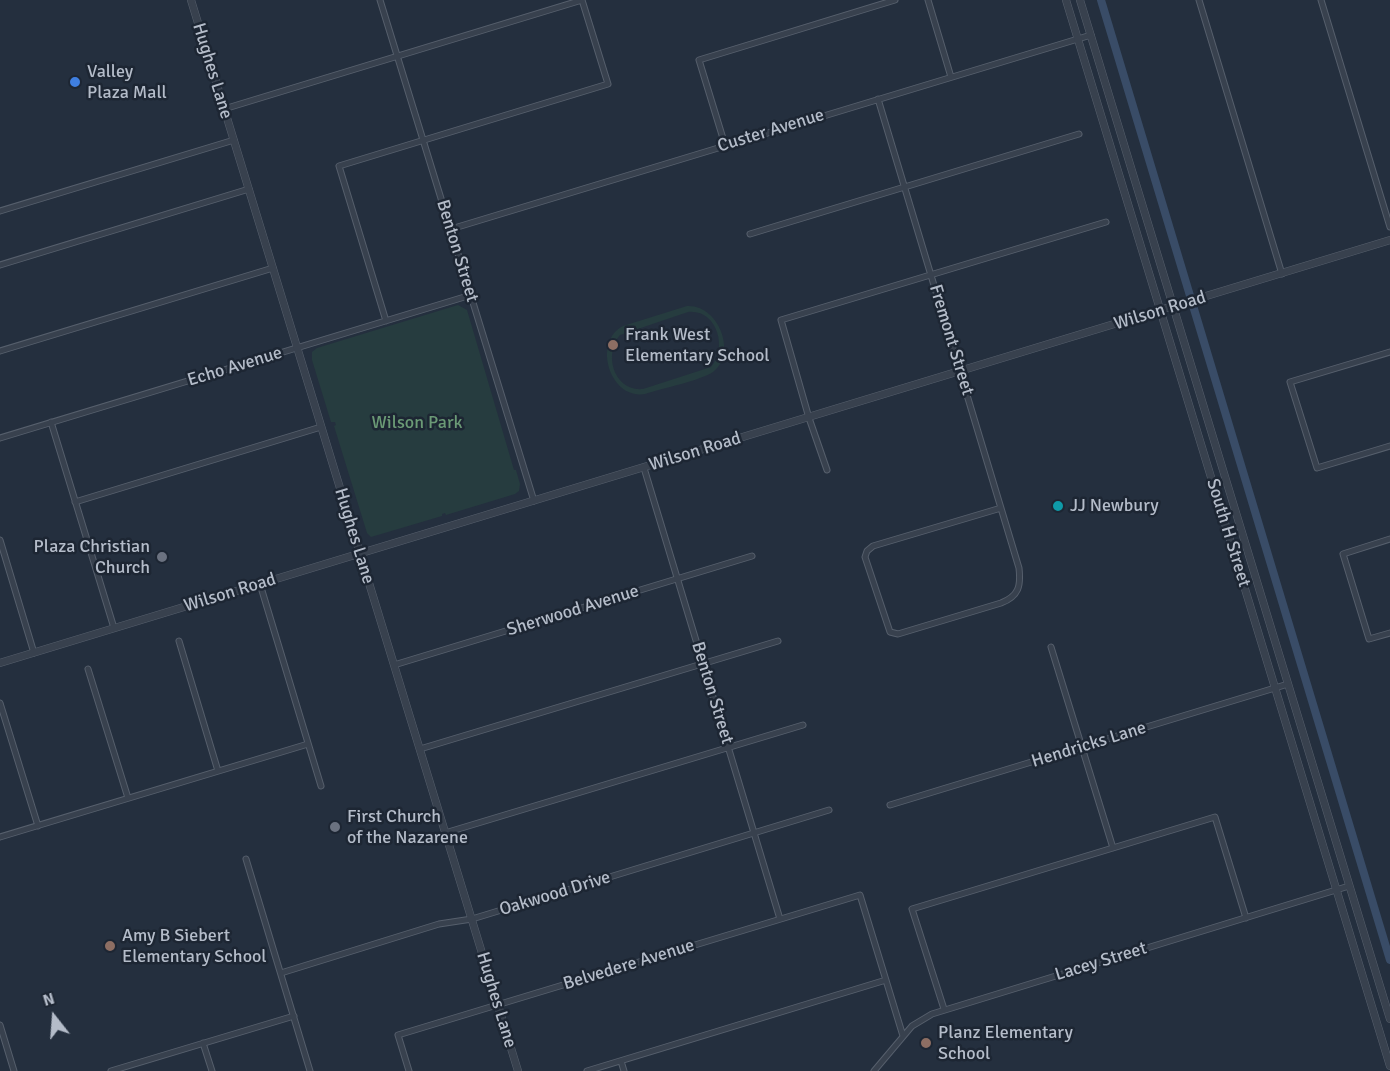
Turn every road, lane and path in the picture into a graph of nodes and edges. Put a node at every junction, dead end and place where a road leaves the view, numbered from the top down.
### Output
1 (191, 0) edge
2 (381, 0) edge
3 (582, 0) edge
4 (895, 0) edge
5 (928, 0) edge
6 (1066, 0) edge
7 (1080, 0) edge
8 (1199, 0) edge
9 (1321, 0) edge
10 (1091, 35) junction
11 (1078, 38) junction
12 (398, 56) junction
13 (951, 77) junction
14 (878, 99) junction
15 (224, 109) junction
16 (1079, 134) dead end
17 (234, 140) junction
18 (423, 140) junction
19 (725, 145) junction
20 (905, 187) junction
21 (249, 189) junction
22 (0, 210) edge
23 (1106, 222) dead end
24 (1390, 227) edge
25 (450, 229) junction
26 (750, 234) dead end
27 (1390, 240) edge
28 (0, 265) edge
29 (273, 268) junction
30 (1282, 273) junction
31 (931, 275) junction
32 (471, 295) junction
33 (1173, 306) junction
34 (1160, 311) junction
35 (386, 321) junction
36 (297, 348) junction
37 (0, 351) edge
38 (1390, 352) edge
39 (961, 371) junction
40 (809, 418) junction
41 (51, 422) junction
42 (321, 427) junction
43 (0, 438) edge
44 (1390, 446) edge
45 (644, 468) junction
46 (827, 470) dead end
47 (534, 501) junction
48 (75, 502) junction
49 (1001, 508) junction
50 (1390, 539) edge
51 (0, 540) edge
52 (360, 554) junction
53 (752, 556) dead end
54 (677, 579) junction
55 (260, 584) junction
56 (114, 628) junction
57 (1390, 633) edge
58 (778, 640) dead end
59 (178, 641) dead end
60 (1051, 647) dead end
61 (34, 653) junction
62 (0, 663) edge
63 (703, 663) junction
64 (394, 665) junction
65 (88, 669) dead end
66 (1288, 684) junction
67 (1275, 688) junction
68 (0, 703) edge
69 (804, 725) dead end
70 (308, 744) junction
71 (728, 747) junction
72 (1082, 747) junction
73 (420, 749) junction
74 (218, 771) junction
75 (321, 786) dead end
76 (128, 798) junction
77 (890, 805) dead end
78 (830, 810) dead end
79 (38, 826) junction
80 (445, 833) junction
81 (754, 833) junction
82 (0, 837) edge
83 (1113, 848) junction
84 (246, 859) dead end
85 (1349, 886) junction
86 (1336, 890) junction
87 (1246, 918) junction
88 (472, 919) junction
89 (780, 919) junction
90 (280, 972) junction
91 (886, 980) junction
92 (498, 1005) junction
93 (944, 1009) junction
94 (294, 1016) junction
95 (1390, 1019) edge
96 (0, 1025) edge
97 (903, 1035) junction
98 (203, 1043) junction
99 (621, 1061) junction
100 (1390, 1066) edge
101 (14, 1071) edge
102 (112, 1071) edge
103 (212, 1071) edge
104 (310, 1071) edge
105 (409, 1071) edge
106 (518, 1071) edge
107 (587, 1071) edge
108 (624, 1071) edge
109 (874, 1071) edge

1 - 15 street, Hughes Lane
2 - 12 street, Benton Street
3 - 12 street
3 - 18 street
4 - 19 street
5 - 13 street
6 - 11 street, South H Street
7 - 10 street, South H Street
8 - 30 street
9 - 24 street
10 - 11 street, Custer Avenue
10 - 33 street, South H Street
11 - 13 street, Custer Avenue
11 - 34 street, South H Street
12 - 15 street
12 - 18 street, Benton Street
13 - 14 street, Custer Avenue
14 - 19 street, Custer Avenue
14 - 20 street, Fremont Street
15 - 17 street, Hughes Lane
16 - 20 street
17 - 21 street, Hughes Lane
17 - 22 street
18 - 25 street, Benton Street
18 - 35 street
19 - 25 street, Custer Avenue
20 - 26 street
20 - 31 street, Fremont Street
21 - 28 street
21 - 29 street, Hughes Lane
23 - 31 street
25 - 32 street, Benton Street
27 - 30 street, Wilson Road
29 - 36 street, Hughes Lane
29 - 37 street
30 - 33 street, Wilson Road
31 - 39 street, Fremont Street
31 - 40 street
32 - 35 street, Echo Avenue
32 - 47 street, Benton Street
33 - 34 street, Wilson Road
33 - 66 street, South H Street
34 - 39 street, Wilson Road
34 - 67 street, South H Street
35 - 36 street, Echo Avenue
36 - 41 street, Echo Avenue
36 - 42 street, Hughes Lane
38 - 44 street
39 - 40 street, Wilson Road
39 - 49 street, Fremont Street
40 - 45 street, Wilson Road
40 - 46 street
41 - 43 street, Echo Avenue
41 - 48 street
42 - 48 street
42 - 52 street, Hughes Lane
45 - 47 street, Wilson Road
45 - 54 street, Benton Street
47 - 52 street, Wilson Road
48 - 56 street
49 - 49 street, Fremont Street
50 - 57 street
51 - 61 street
52 - 55 street, Wilson Road
52 - 64 street, Hughes Lane
53 - 54 street, Sherwood Avenue
54 - 63 street, Benton Street
54 - 64 street, Sherwood Avenue
55 - 56 street, Wilson Road
55 - 70 street
56 - 61 street, Wilson Road
58 - 63 street
59 - 74 street
60 - 72 street
61 - 62 street, Wilson Road
63 - 71 street, Benton Street
63 - 73 street
64 - 73 street, Hughes Lane
65 - 76 street
66 - 67 street, Hendricks Lane
66 - 85 street, South H Street
67 - 72 street, Hendricks Lane
67 - 86 street, South H Street
68 - 79 street
69 - 71 street
70 - 74 street
70 - 75 street
71 - 80 street
71 - 81 street, Benton Street
72 - 77 street, Hendricks Lane
72 - 83 street
73 - 80 street, Hughes Lane
74 - 76 street
76 - 79 street
78 - 81 street, Oakwood Drive
79 - 82 street
80 - 88 street, Hughes Lane
81 - 88 street, Oakwood Drive
81 - 89 street, Benton Street
83 - 87 street
83 - 93 street
84 - 90 street
85 - 86 street, Lacey Street
85 - 95 street, South H Street
86 - 87 street, Lacey Street
86 - 100 street, South H Street
87 - 93 street, Lacey Street
88 - 90 street, Oakwood Drive
88 - 92 street, Hughes Lane
89 - 91 street, Belvedere Avenue
89 - 92 street, Belvedere Avenue
90 - 94 street
91 - 97 street
91 - 99 street
92 - 105 street, Belvedere Avenue
92 - 106 street, Hughes Lane
93 - 97 street, Lacey Street
94 - 98 street
94 - 104 street
96 - 101 street
97 - 109 street, Lacey Street
98 - 102 street
98 - 103 street
99 - 107 street
99 - 108 street

